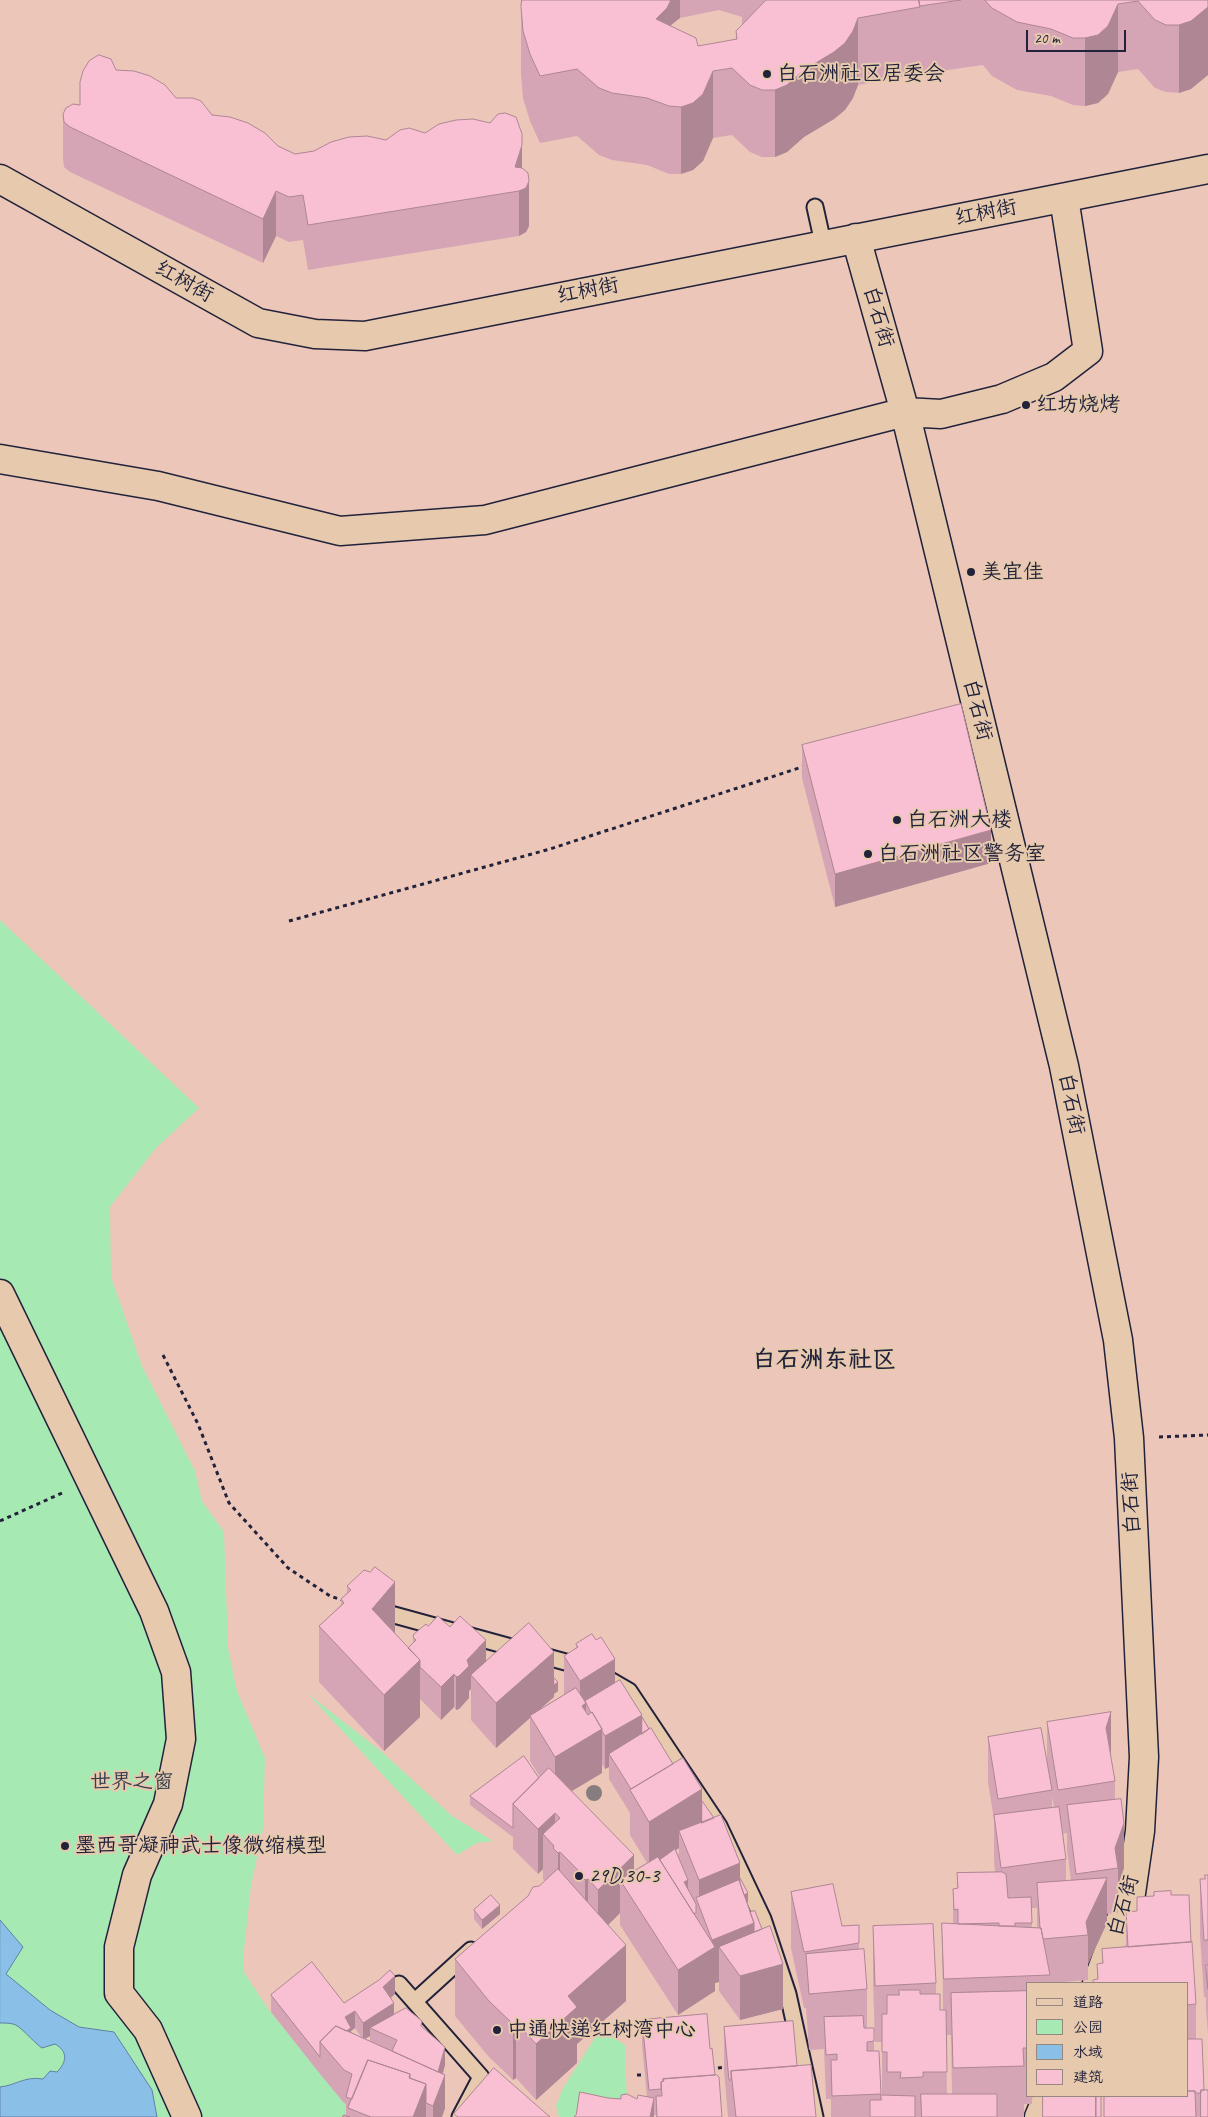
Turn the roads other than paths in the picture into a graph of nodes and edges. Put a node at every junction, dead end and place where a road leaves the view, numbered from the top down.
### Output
1 (1208, 169) edge
2 (0, 178) edge
3 (1064, 198) junction
4 (815, 207) dead end
5 (856, 238) junction
6 (823, 243) junction
7 (905, 412) junction
8 (0, 459) edge
9 (0, 1294) edge
10 (360, 1606) edge
11 (484, 1938) edge
12 (1097, 1982) edge
13 (399, 1984) dead end
14 (414, 2001) junction
15 (481, 2077) junction
16 (491, 2089) edge
17 (1048, 2097) edge
18 (187, 2117) edge
19 (460, 2117) edge
20 (815, 2117) edge
21 (1039, 2117) edge

1 - 3 street, 红树街
2 - 6 street, 红树街
3 - 5 street, 红树街
3 - 7 street
4 - 6 lane
5 - 6 street, 红树街
5 - 7 street, 白石街
7 - 8 street
7 - 12 street, 白石街
9 - 18 street
10 - 20 lane
11 - 14 lane
13 - 14 lane
14 - 15 lane
15 - 16 lane
15 - 19 lane
17 - 21 street

